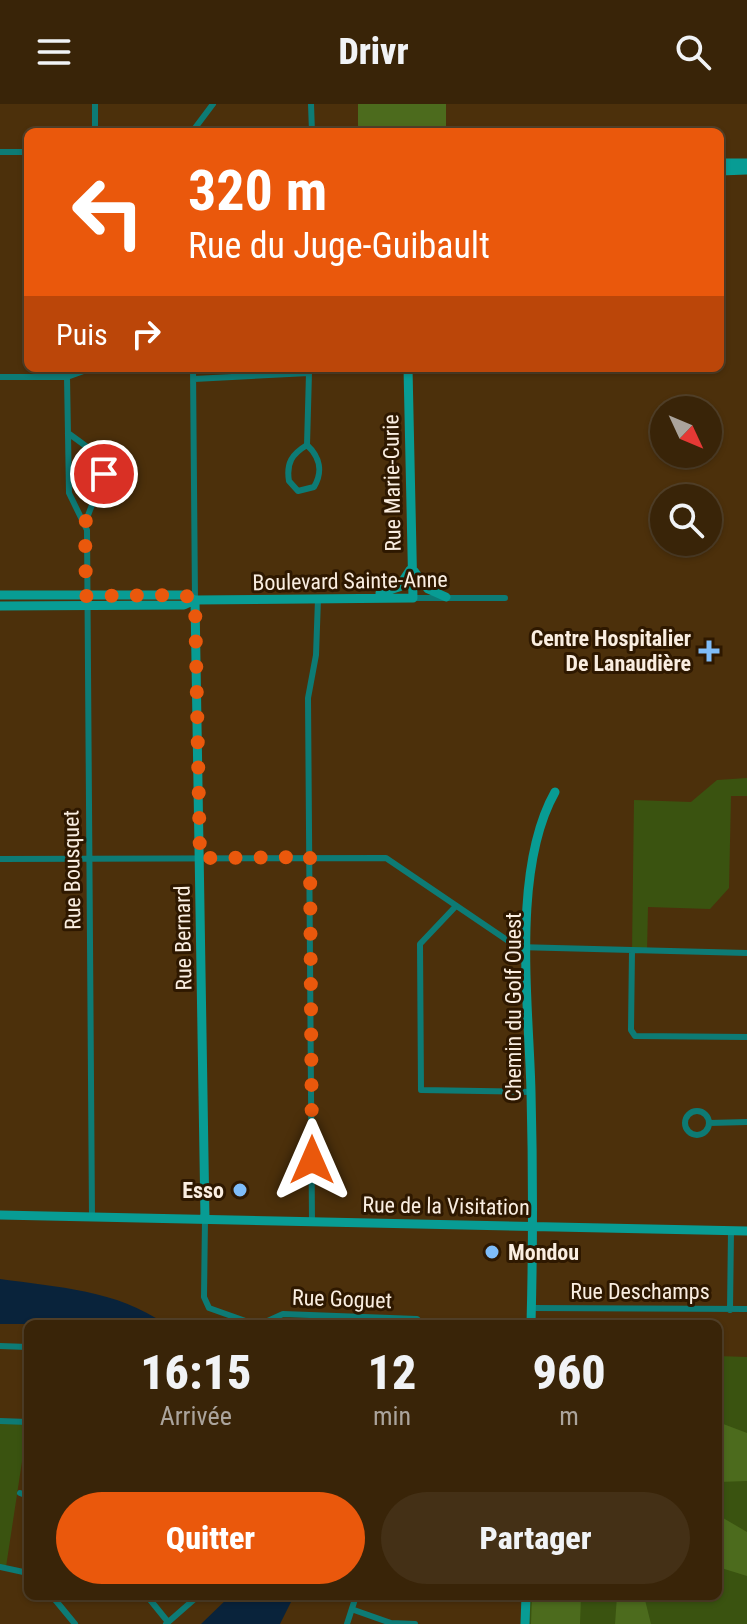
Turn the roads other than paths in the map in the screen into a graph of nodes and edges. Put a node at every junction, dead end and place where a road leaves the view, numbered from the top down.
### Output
1 (95, 104) edge
2 (213, 104) edge
3 (311, 104) edge
4 (95, 128) edge
5 (195, 128) edge
6 (312, 128) edge
7 (0, 152) edge
8 (24, 152) edge
9 (724, 163) edge
10 (747, 163) edge
11 (747, 170) edge
12 (724, 171) edge
13 (81, 372) edge
14 (193, 372) edge
15 (285, 372) edge
16 (311, 372) edge
17 (408, 372) edge
18 (0, 377) edge
19 (67, 377) junction
20 (194, 379) junction
21 (68, 433) junction
22 (307, 445) junction
23 (85, 523) junction
24 (412, 559) junction
25 (0, 595) edge
26 (446, 597) junction
27 (413, 598) junction
28 (505, 598) dead end
29 (318, 599) junction
30 (363, 599) junction
31 (195, 600) junction
32 (86, 601) junction
33 (0, 606) edge
34 (555, 792) dead end
35 (310, 857) junction
36 (200, 858) junction
37 (0, 859) edge
38 (90, 859) junction
39 (456, 906) junction
40 (526, 949) junction
41 (632, 951) junction
42 (747, 953) edge
43 (747, 1037) edge
44 (531, 1092) junction
45 (747, 1122) edge
46 (709, 1123) dead end
47 (0, 1215) edge
48 (92, 1217) junction
49 (205, 1219) junction
50 (312, 1221) junction
51 (533, 1225) junction
52 (731, 1231) junction
53 (747, 1231) edge
54 (532, 1308) junction
55 (747, 1309) edge
56 (730, 1310) junction
57 (243, 1320) edge
58 (270, 1320) edge
59 (342, 1320) edge
60 (398, 1320) edge
61 (418, 1320) edge
62 (531, 1320) edge
63 (0, 1346) edge
64 (24, 1347) edge
65 (0, 1421) edge
66 (24, 1422) edge
67 (20, 1493) dead end
68 (24, 1494) edge
69 (0, 1567) edge
70 (24, 1572) edge
71 (55, 1600) edge
72 (150, 1600) edge
73 (193, 1600) edge
74 (355, 1600) edge
75 (526, 1600) edge
76 (354, 1610) junction
77 (167, 1623) edge
78 (75, 1624) edge
79 (347, 1624) edge
80 (415, 1624) edge
81 (525, 1624) edge

1 - 4 street
2 - 5 street
3 - 6 street
7 - 8 street
9 - 10 street
11 - 12 street
13 - 19 street
14 - 20 street, Rue Bernard
15 - 20 street
16 - 22 street
17 - 24 street, Rue Marie-Curie
18 - 19 street
19 - 21 street, Rue Bousquet
20 - 31 street, Rue Bernard
21 - 23 street, Rue Bousquet
21 - 23 street, Rue Bousquet
22 - 22 street
23 - 32 street, Rue Bousquet
24 - 26 street
24 - 27 street, Rue Marie-Curie
24 - 30 street
25 - 32 street, Boulevard Sainte-Anne
26 - 27 street, Boulevard Sainte-Anne
26 - 28 street, Boulevard Sainte-Anne
27 - 30 street, Boulevard Sainte-Anne
29 - 30 street, Boulevard Sainte-Anne
29 - 31 street, Boulevard Sainte-Anne
29 - 35 street
31 - 32 street, Boulevard Sainte-Anne
31 - 36 street, Rue Bernard
32 - 33 street, Boulevard Sainte-Anne
32 - 38 street, Rue Bousquet
34 - 40 street, Chemin du Golf Ouest
35 - 36 street
35 - 39 street
35 - 50 street
36 - 38 street
36 - 49 street, Rue Bernard
37 - 38 street
38 - 48 street, Rue Bousquet
39 - 40 street
39 - 44 street
40 - 41 street
40 - 44 street, Chemin du Golf Ouest
41 - 42 street
41 - 43 street
44 - 51 street, Chemin du Golf Ouest
45 - 46 street
47 - 48 street, Rue de la Visitation
48 - 49 street, Rue de la Visitation
49 - 50 street, Rue de la Visitation
49 - 57 street
50 - 51 street, Rue de la Visitation
51 - 52 street, Rue de la Visitation
51 - 54 street, Chemin du Golf Ouest
52 - 53 street, Rue de la Visitation
52 - 56 street
54 - 56 street, Rue Deschamps
54 - 62 street, Chemin du Golf Ouest
55 - 56 street, Rue Deschamps
58 - 59 street, Rue Goguet
60 - 61 street, Rue Goguet
63 - 64 street
65 - 66 street
67 - 68 street
69 - 70 street
71 - 78 street
72 - 77 street
73 - 77 street
74 - 76 street
75 - 81 street
76 - 79 street
76 - 80 street

